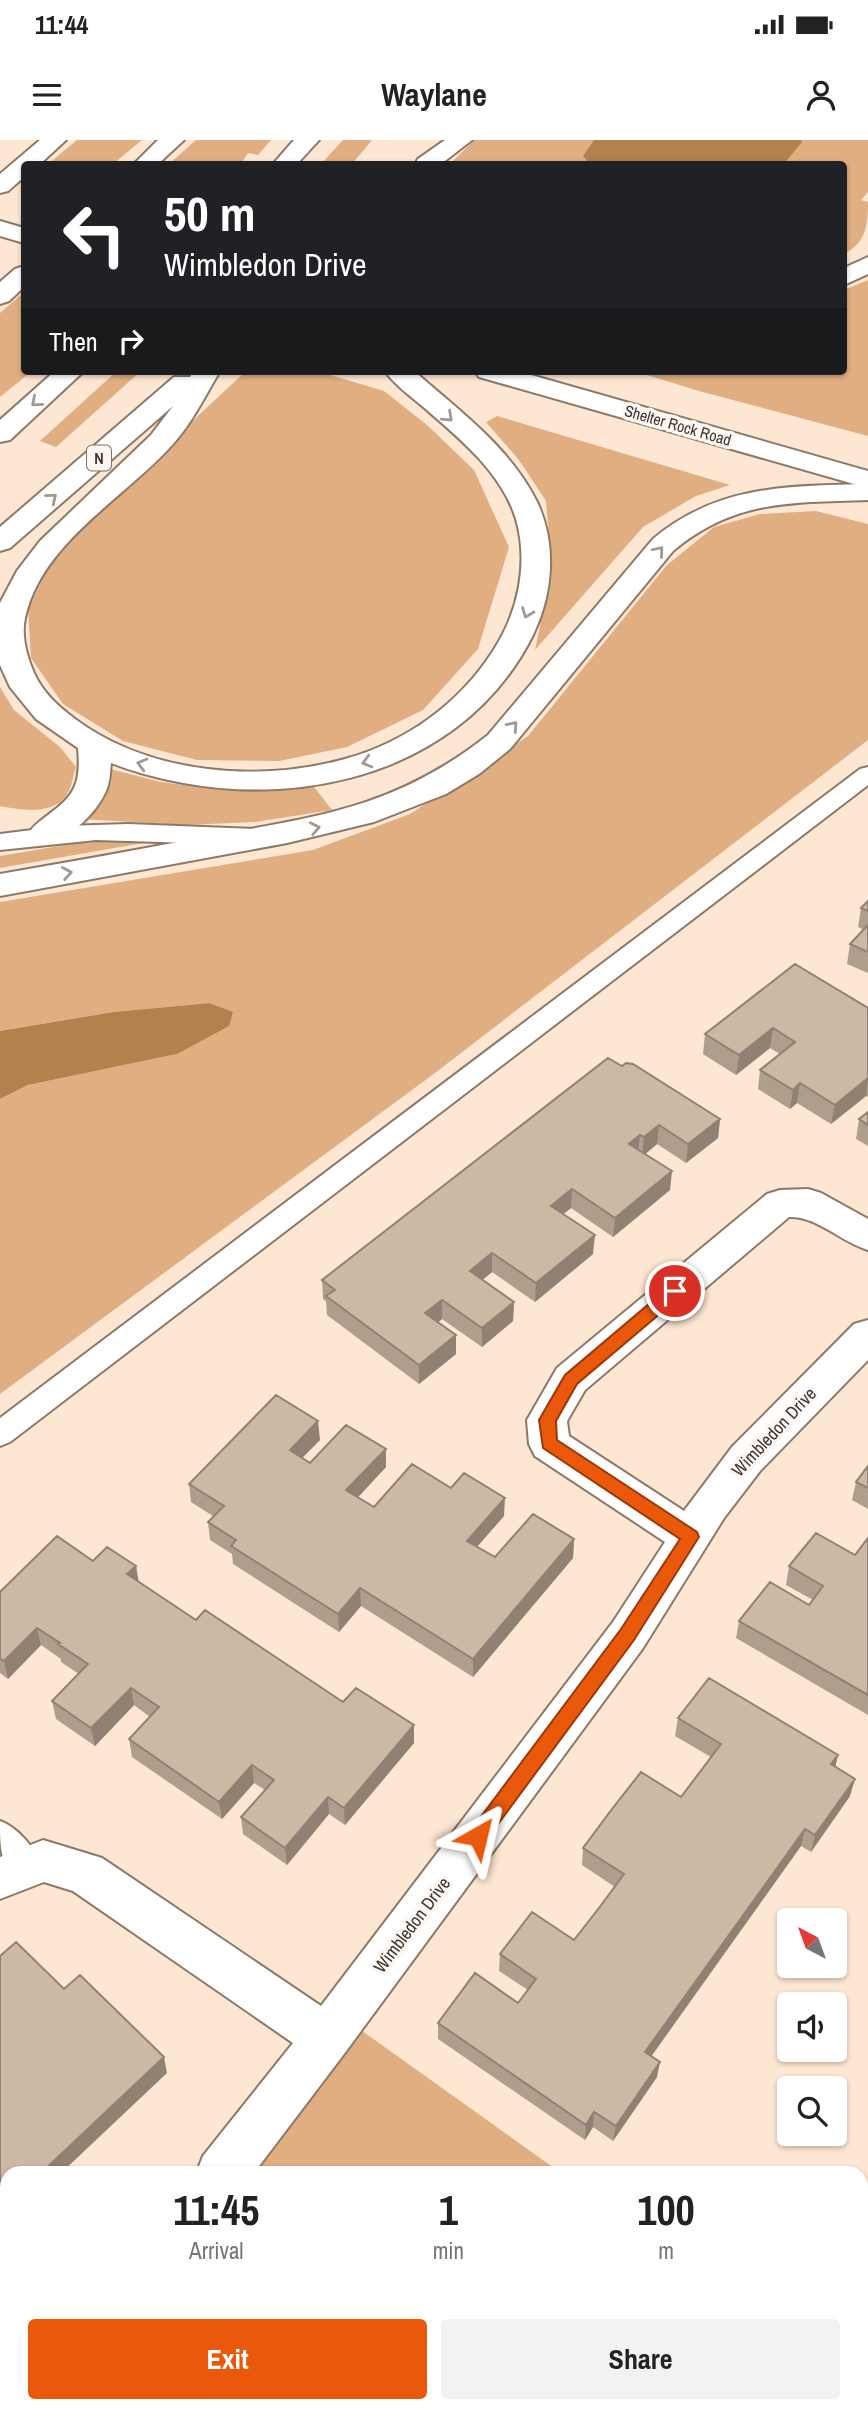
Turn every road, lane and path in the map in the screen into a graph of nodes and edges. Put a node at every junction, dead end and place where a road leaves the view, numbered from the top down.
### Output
1 (54, 140) edge
2 (172, 140) edge
3 (307, 140) edge
4 (421, 140) edge
5 (460, 140) edge
6 (30, 161) edge
7 (148, 161) edge
8 (287, 161) edge
9 (415, 161) edge
10 (417, 161) edge
11 (21, 168) edge
12 (0, 186) edge
13 (0, 228) edge
14 (21, 235) edge
15 (868, 264) edge
16 (847, 276) edge
17 (21, 277) edge
18 (0, 296) edge
19 (66, 375) edge
20 (192, 375) edge
21 (204, 375) edge
22 (402, 375) edge
23 (502, 375) edge
24 (0, 434) edge
25 (868, 480) edge
26 (868, 492) edge
27 (0, 542) edge
28 (93, 745) junction
29 (868, 774) edge
30 (0, 825) edge
31 (44, 834) junction
32 (264, 837) junction
33 (0, 842) edge
34 (0, 885) edge
35 (868, 1236) edge
36 (868, 1335) edge
37 (0, 1434) edge
38 (690, 1537) junction
39 (9, 1860) edge
40 (327, 2038) junction
41 (227, 2166) edge

1 - 6 main road
2 - 7 main road
3 - 8 main road
4 - 9 main road
5 - 10 main road
11 - 12 main road
13 - 14 main road
15 - 16 main road
17 - 18 main road
19 -> 24 main road
27 -> 20 main road, N
21 - 28 main road
22 -> 28 main road
23 - 25 main road, Shelter Rock Road
32 -> 26 main road
28 - 31 main road
29 - 37 lane
30 - 31 lane
31 - 32 lane
31 - 33 lane
34 -> 32 main road
35 - 38 main road
36 - 38 main road, Wimbledon Drive
38 - 40 main road, Wimbledon Drive
39 - 40 main road
40 - 41 main road, Wimbledon Drive

